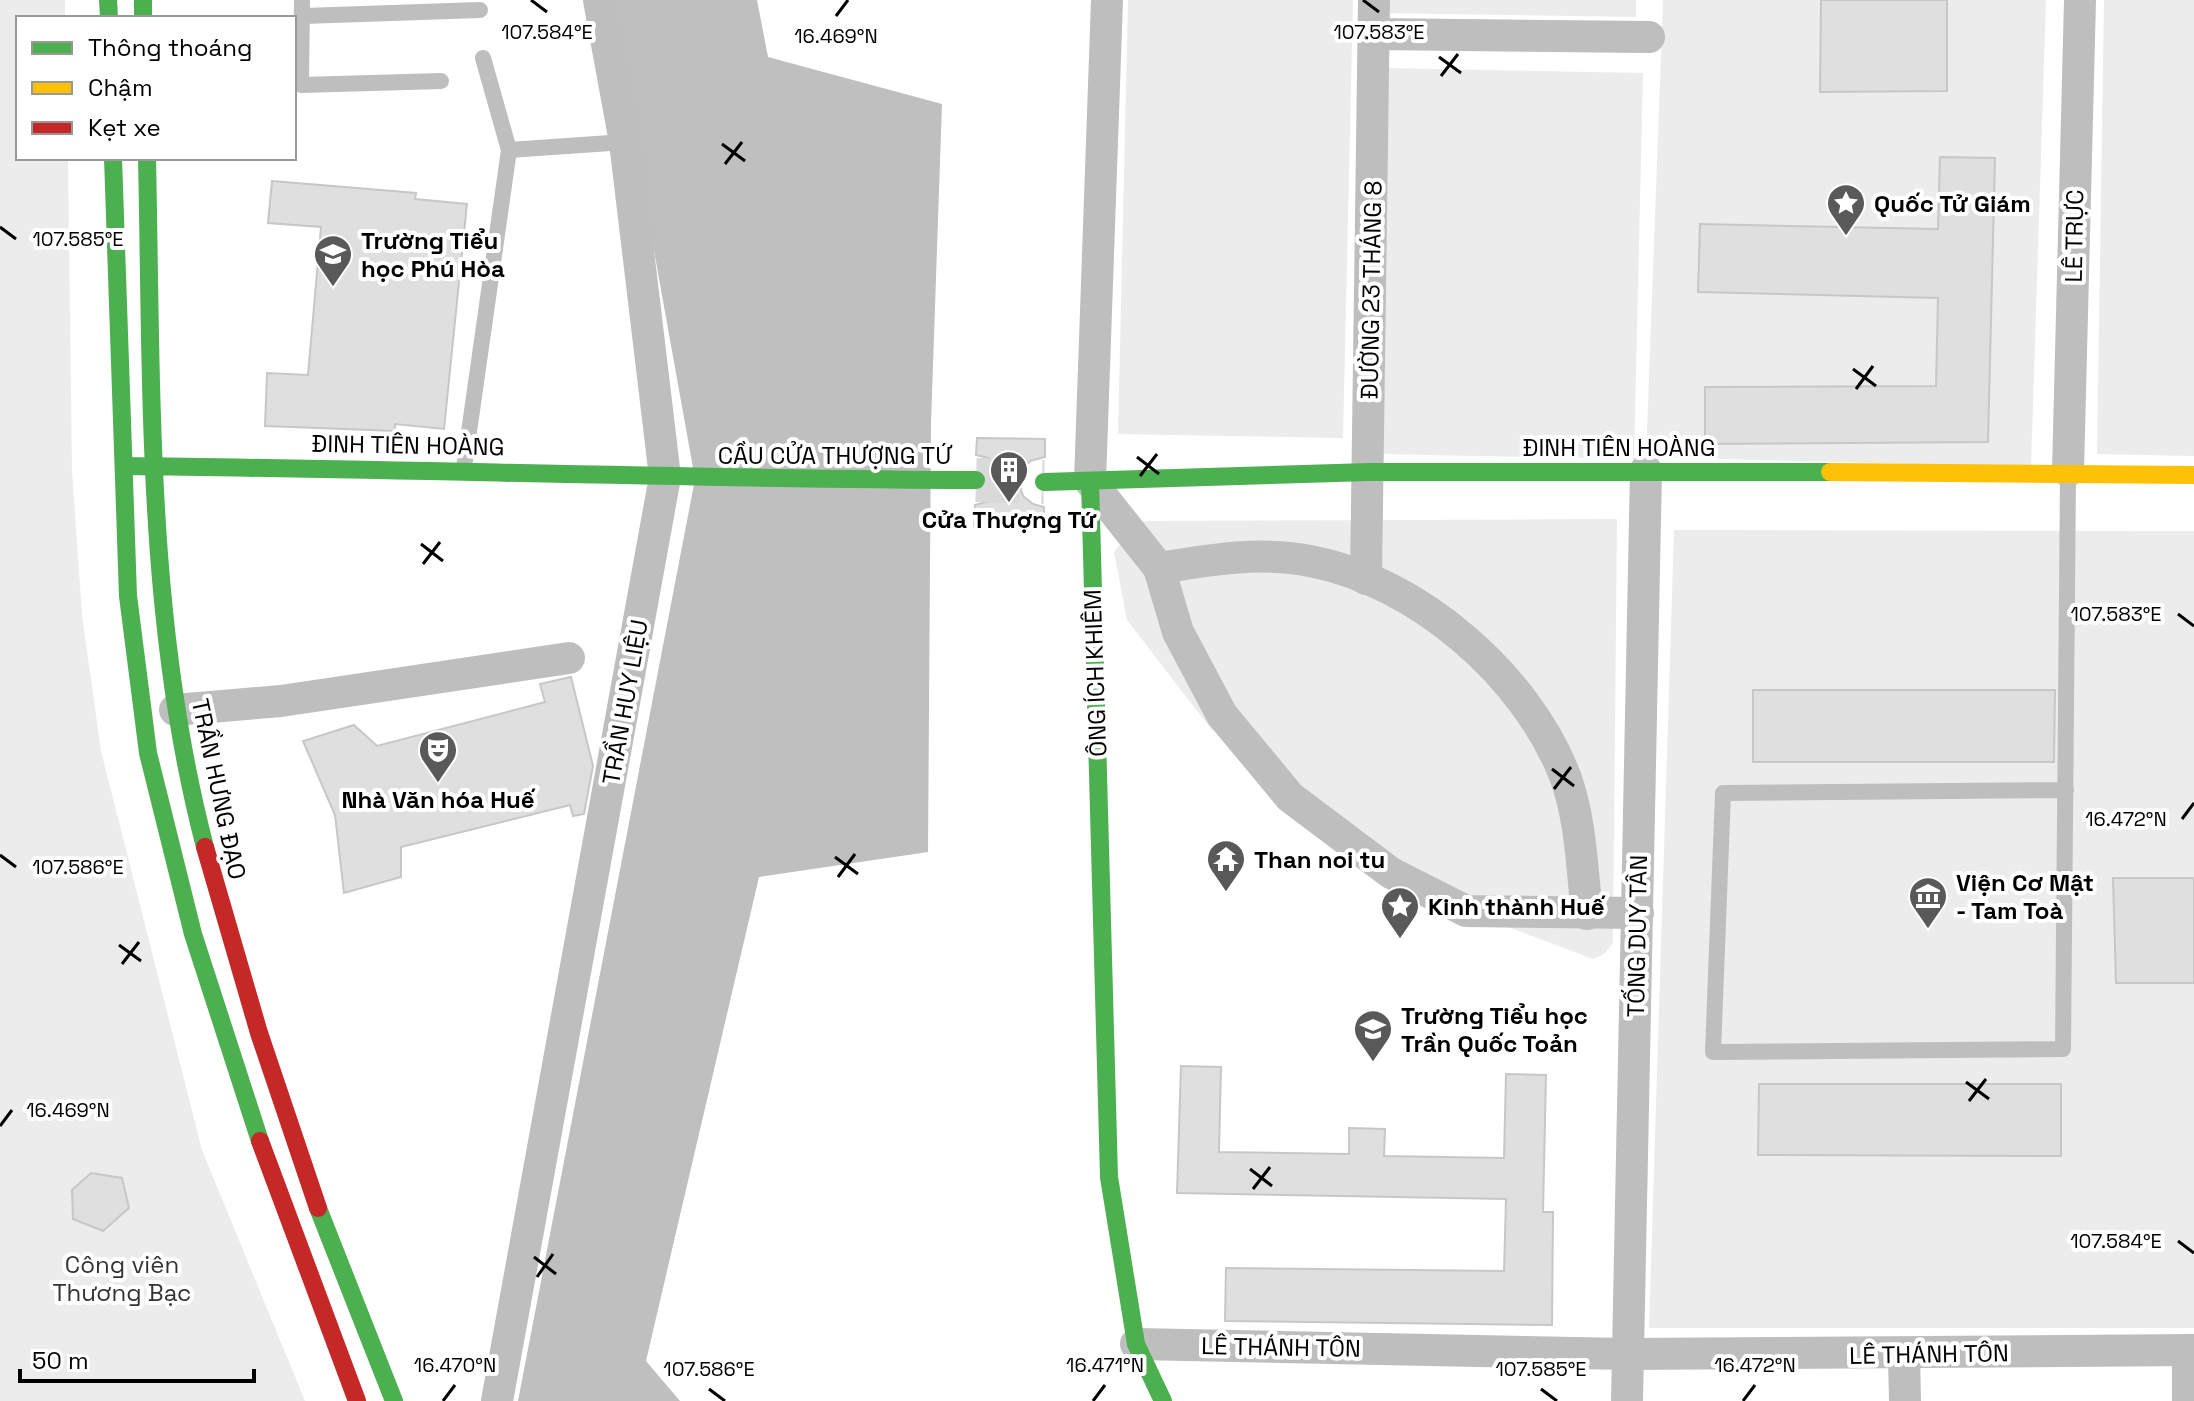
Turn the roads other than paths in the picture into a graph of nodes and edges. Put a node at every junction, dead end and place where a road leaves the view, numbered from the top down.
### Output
1 (599, 0) edge
2 (1107, 0) edge
3 (1374, 0) edge
4 (2080, 0) edge
5 (302, 8) edge
6 (480, 10) dead end
7 (1373, 34) junction
8 (298, 36) edge
9 (1649, 37) dead end
10 (483, 58) dead end
11 (441, 81) dead end
12 (625, 142) junction
13 (509, 150) junction
14 (113, 160) edge
15 (147, 160) edge
16 (155, 465) junction
17 (121, 466) junction
18 (463, 469) junction
19 (1646, 470) junction
20 (2068, 471) junction
21 (1369, 472) junction
22 (2194, 475) edge
23 (680, 478) junction
24 (976, 480) tunnel mouth
25 (1090, 481) junction
26 (1044, 482) tunnel mouth
27 (1159, 568) junction
28 (1366, 579) junction
29 (569, 658) dead end
30 (175, 710) junction
31 (2066, 790) junction
32 (1638, 913) junction
33 (1587, 914) junction
34 (1136, 1344) junction
35 (2191, 1350) edge
36 (1626, 1354) junction
37 (1904, 1355) junction
38 (357, 1401) edge
39 (394, 1401) edge
40 (497, 1401) edge
41 (1163, 1401) edge
42 (1627, 1401) edge
43 (1905, 1401) edge
44 (2188, 1401) edge

1 - 12 street, TRẦN HUY LIỆU
2 - 25 street, ÔNG ÍCH KHIÊM
3 - 7 street, ĐƯỜNG 23 THÁNG 8
4 - 20 street, LÊ TRỰC
5 - 6 lane
5 - 8 lane
7 - 9 street
7 - 21 street, ĐƯỜNG 23 THÁNG 8
8 - 11 lane
10 - 13 lane
12 - 13 lane
12 - 23 street, TRẦN HUY LIỆU
13 - 18 lane
14 - 17 main road
15 - 16 main road, TRẦN HƯNG ĐẠO
16 - 17 main road, ĐINH TIÊN HOÀNG
16 - 18 main road, ĐINH TIÊN HOÀNG
16 - 30 main road, TRẦN HƯNG ĐẠO
17 - 38 main road
18 - 23 main road, ĐINH TIÊN HOÀNG
19 - 20 main road, ĐINH TIÊN HOÀNG
19 - 21 main road, ĐINH TIÊN HOÀNG
19 - 32 street, TỐNG DUY TÂN
20 - 22 main road, ĐINH TIÊN HOÀNG
20 - 31 lane
21 - 25 main road, ĐINH TIÊN HOÀNG
21 - 28 street, ĐƯỜNG 23 THÁNG 8
23 - 24 main road, CẦU CỬA THƯỢNG TỨ
23 - 40 street, TRẦN HUY LIỆU
25 - 26 main road, ĐINH TIÊN HOÀNG
25 - 27 street
25 - 34 main road, ÔNG ÍCH KHIÊM
27 - 28 street
27 - 33 street
28 - 33 street
29 - 30 street
30 - 39 main road, TRẦN HƯNG ĐẠO
31 - 31 lane
32 - 33 street
32 - 36 street, TỐNG DUY TÂN
34 - 36 street, LÊ THÁNH TÔN
34 - 41 main road, ÔNG ÍCH KHIÊM
35 - 37 street, LÊ THÁNH TÔN
35 - 44 street
36 - 37 street, LÊ THÁNH TÔN
36 - 42 street, TỐNG DUY TÂN
37 - 43 street

